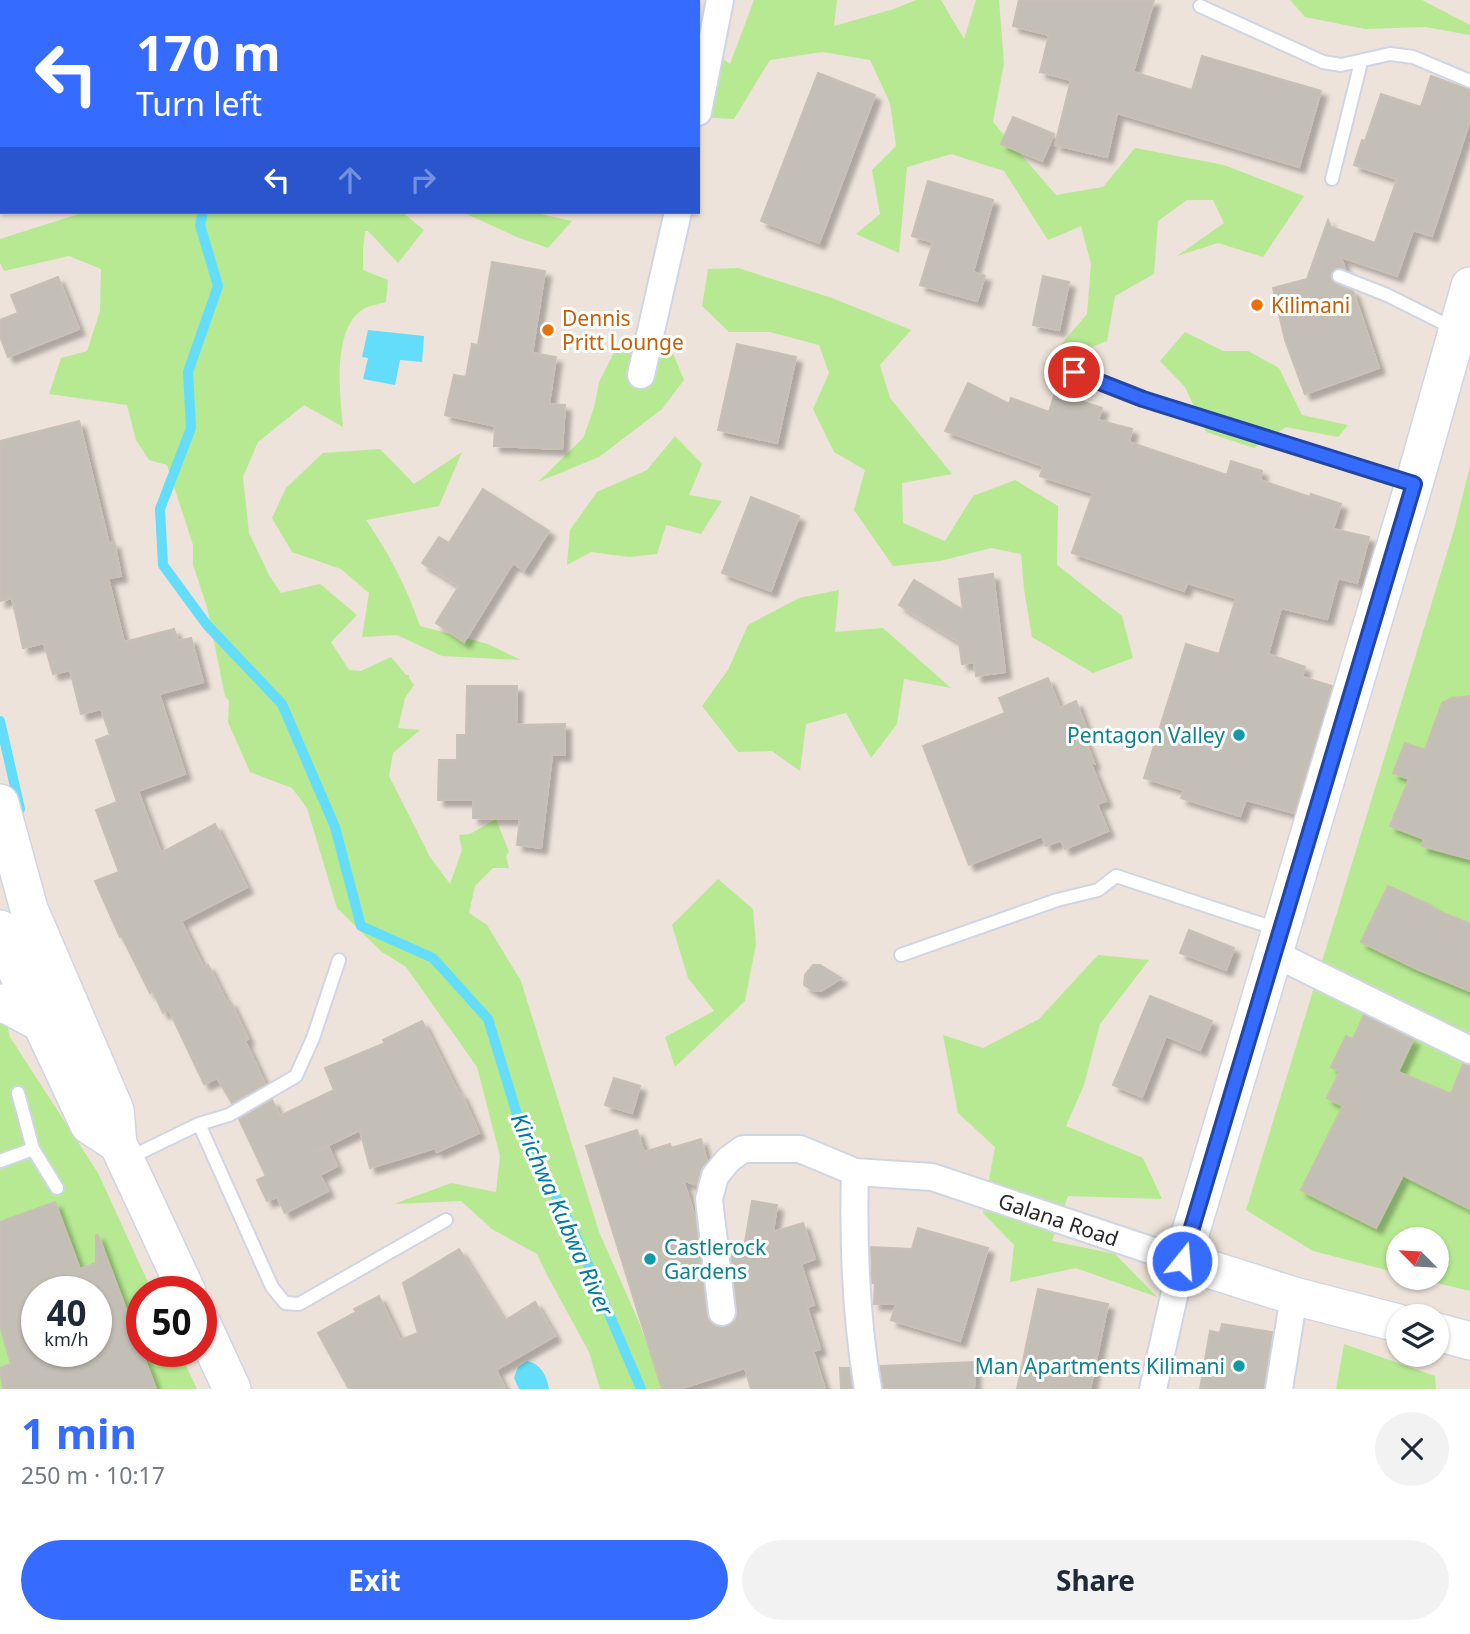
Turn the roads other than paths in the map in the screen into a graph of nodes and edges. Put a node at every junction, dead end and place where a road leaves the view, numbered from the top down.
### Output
1 (720, 0) edge
2 (1200, 6) dead end
3 (1361, 62) junction
4 (1470, 81) edge
5 (700, 102) edge
6 (1332, 179) dead end
7 (678, 214) edge
8 (1339, 276) dead end
9 (1470, 286) edge
10 (1458, 331) junction
11 (1074, 372) dead end
12 (641, 374) dead end
13 (1414, 484) junction
14 (0, 803) edge
15 (12, 934) edge
16 (1278, 942) junction
17 (901, 955) dead end
18 (339, 960) dead end
19 (0, 1003) edge
20 (41, 1023) junction
21 (1470, 1050) edge
22 (18, 1093) dead end
23 (200, 1124) junction
24 (33, 1149) junction
25 (122, 1152) junction
26 (0, 1161) edge
27 (855, 1172) junction
28 (57, 1188) dead end
29 (446, 1220) dead end
30 (1177, 1259) junction
31 (180, 1276) edge
32 (1294, 1296) junction
33 (722, 1312) dead end
34 (1386, 1319) edge
35 (1449, 1335) edge
36 (1470, 1341) edge
37 (217, 1357) edge
38 (232, 1389) edge
39 (868, 1389) edge
40 (1153, 1389) edge
41 (1279, 1389) edge

1 - 5 street
2 - 3 lane
3 - 4 lane
3 - 6 lane
7 - 12 street
8 - 10 lane
9 - 10 main road
10 - 13 main road
11 - 13 lane
13 - 16 main road
14 - 15 main road
15 - 20 main road
15 - 25 main road
16 - 17 lane
16 - 21 street
16 - 30 main road
18 - 23 lane
19 - 20 main road
20 - 25 main road
22 - 24 lane
23 - 25 lane
23 - 29 lane
24 - 26 lane
24 - 28 lane
25 - 31 main road
27 - 30 street, Galana Road
27 - 33 street, Galana Road
27 - 39 street
30 - 32 main road, Galana Road
30 - 40 street
32 - 34 main road, Galana Road
32 - 41 street
35 - 36 main road
37 - 38 main road

